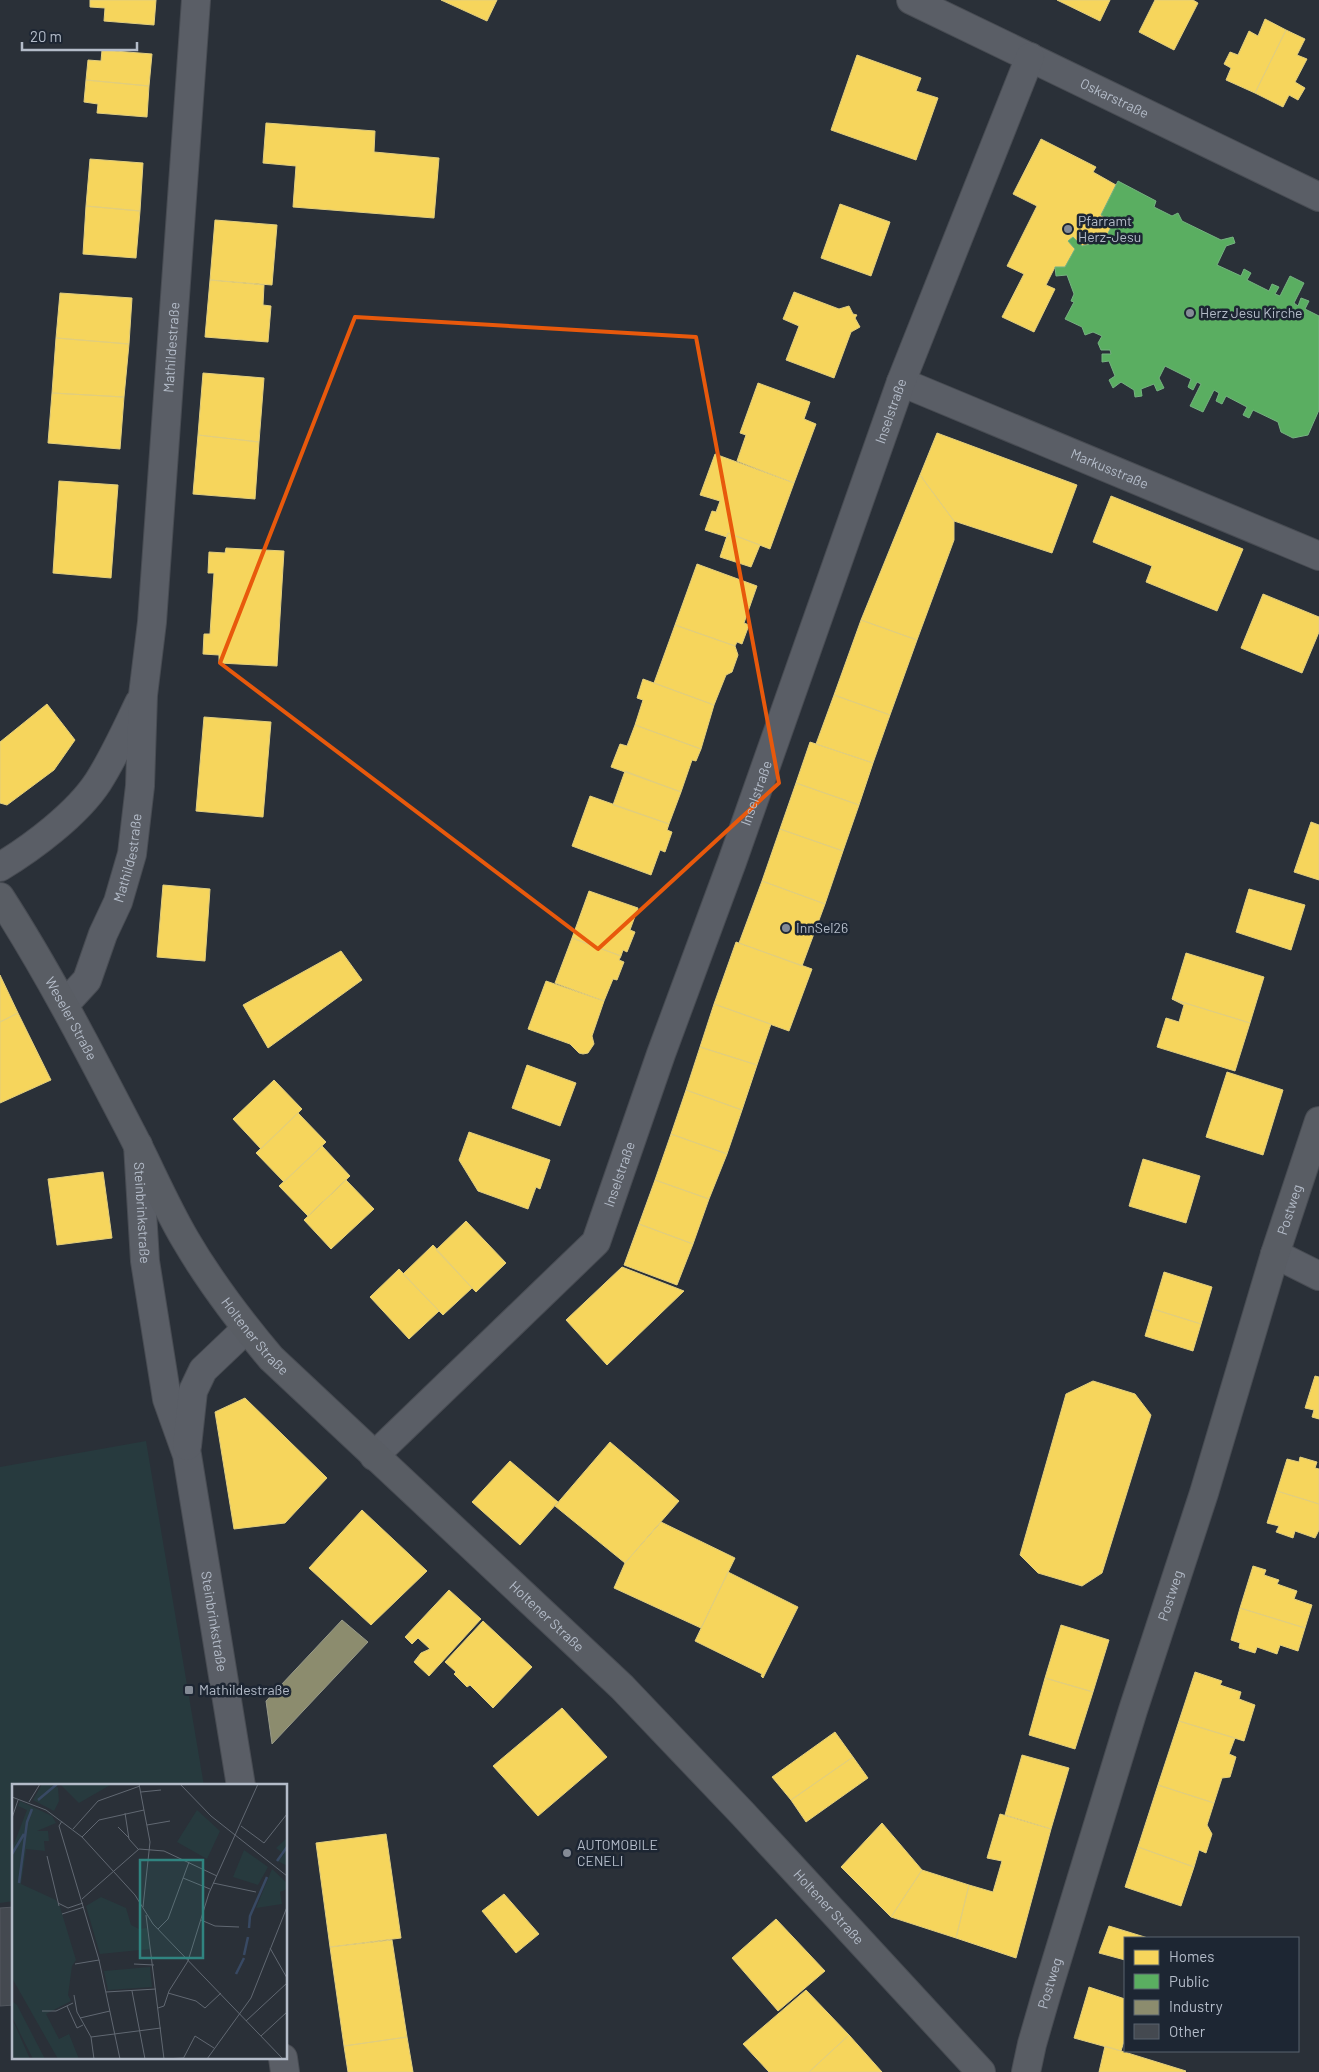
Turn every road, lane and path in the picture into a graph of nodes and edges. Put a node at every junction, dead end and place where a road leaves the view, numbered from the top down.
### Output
1 (196, 0) edge
2 (911, 0) edge
3 (1030, 57) junction
4 (1319, 197) edge
5 (901, 382) junction
6 (1319, 556) edge
7 (143, 695) junction
8 (0, 867) edge
9 (0, 897) edge
10 (65, 1004) junction
11 (1319, 1121) edge
12 (138, 1144) junction
13 (1275, 1254) junction
14 (1319, 1276) edge
15 (246, 1329) junction
16 (187, 1455) junction
17 (374, 1456) junction
18 (241, 1784) edge
19 (981, 2072) edge
20 (1026, 2072) edge

1 - 7 street, Mathildestraße
2 - 3 street, Oskarstraße
3 - 4 street, Oskarstraße
3 - 5 street, Inselstraße
5 - 6 street, Markusstraße
5 - 17 street, Inselstraße
7 - 8 street, Mathildestraße
7 - 10 street, Mathildestraße
9 - 10 main road, Weseler Straße
10 - 12 main road, Weseler Straße
11 - 13 main road, Postweg
12 - 15 main road, Holtener Straße
12 - 16 street, Steinbrinkstraße
13 - 14 street
13 - 20 main road, Postweg
15 - 16 street, Steinbrinkstraße
15 - 17 main road, Holtener Straße
16 - 18 street, Steinbrinkstraße
17 - 19 main road, Holtener Straße

